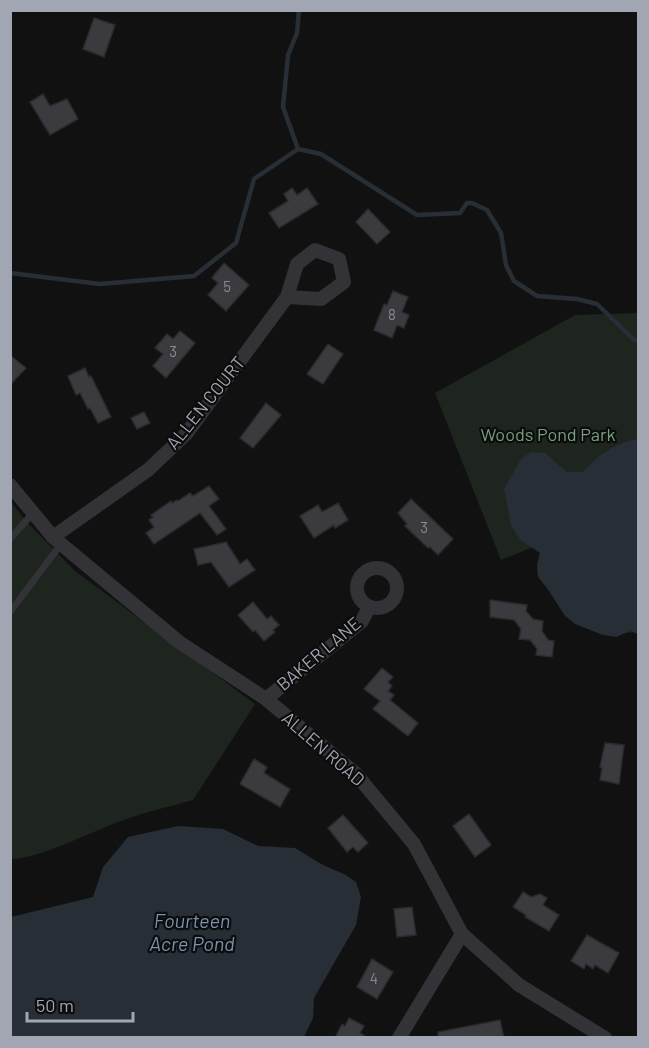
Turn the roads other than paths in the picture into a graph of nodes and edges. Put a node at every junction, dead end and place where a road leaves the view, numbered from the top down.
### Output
1 (287, 297) dead end
2 (10, 485) edge
3 (33, 513) junction
4 (10, 539) edge
5 (57, 540) junction
6 (369, 607) dead end
7 (10, 612) edge
8 (266, 699) junction
9 (462, 934) junction
10 (399, 1038) edge
11 (605, 1038) edge

1 - 5 street, ALLEN COURT
2 - 3 street, ALLEN ROAD
3 - 4 lane
3 - 5 street, ALLEN ROAD
5 - 7 lane
5 - 8 street, ALLEN ROAD
6 - 8 street, BAKER LANE
8 - 9 street, ALLEN ROAD
9 - 10 street
9 - 11 street, ALLEN ROAD

